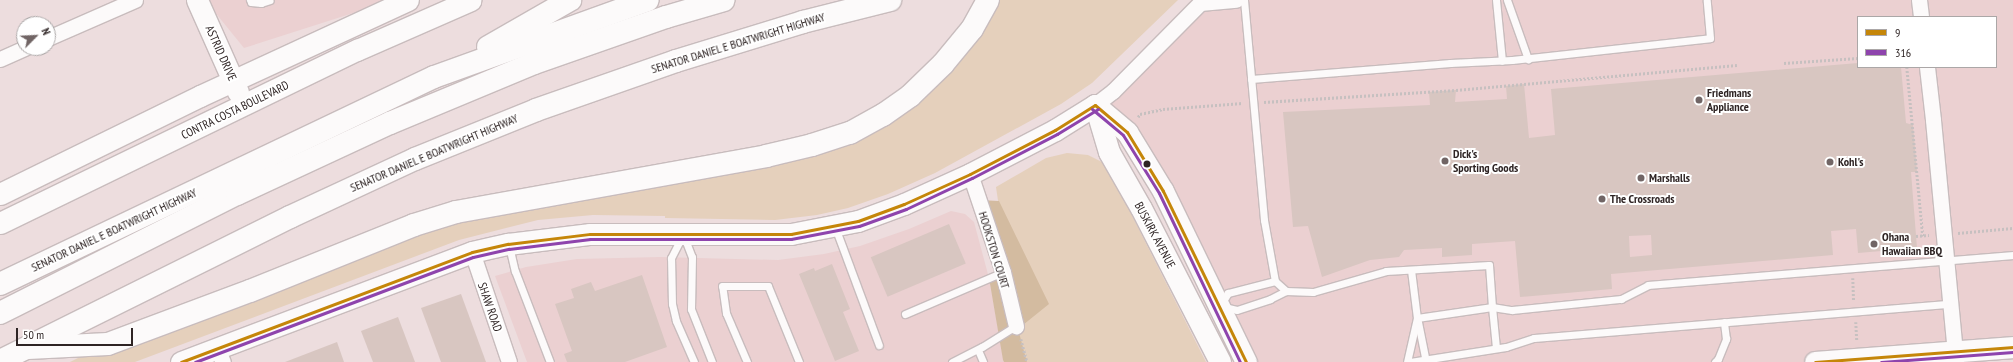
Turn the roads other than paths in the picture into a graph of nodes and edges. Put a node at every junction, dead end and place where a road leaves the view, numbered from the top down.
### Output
1 (135, 0) edge
2 (197, 0) edge
3 (250, 0) edge
4 (270, 0) edge
5 (408, 0) edge
6 (471, 0) edge
7 (570, 0) edge
8 (648, 0) edge
9 (724, 0) edge
10 (890, 0) edge
11 (988, 0) edge
12 (1236, 0) edge
13 (1244, 0) edge
14 (1496, 0) edge
15 (1507, 0) edge
16 (1708, 0) edge
17 (1919, 0) edge
18 (1921, 16) edge
19 (56, 35) edge
20 (16, 52) edge
21 (0, 59) edge
22 (1528, 59) junction
23 (1502, 61) junction
24 (1926, 68) edge
25 (434, 77) junction
26 (1251, 79) junction
27 (233, 80) junction
28 (1095, 105) junction
29 (244, 106) junction
30 (970, 174) junction
31 (0, 194) edge
32 (0, 223) edge
33 (835, 227) junction
34 (683, 234) junction
35 (508, 244) junction
36 (472, 252) junction
37 (2013, 255) edge
38 (1945, 260) junction
39 (1411, 270) junction
40 (1003, 272) junction
41 (1275, 281) junction
42 (0, 284) edge
43 (1286, 291) junction
44 (1950, 304) junction
45 (1220, 306) junction
46 (1492, 307) junction
47 (0, 313) edge
48 (905, 314) dead end
49 (1417, 318) junction
50 (1724, 322) junction
51 (1018, 331) joint
52 (879, 345) dead end
53 (2013, 346) edge
54 (28, 348) junction
55 (1496, 348) junction
56 (978, 350) junction
57 (220, 355) edge
58 (1955, 357) edge
59 (0, 361) edge
60 (1426, 361) edge
61 (181, 362) edge
62 (509, 362) edge
63 (550, 362) edge
64 (694, 362) edge
65 (712, 362) edge
66 (747, 362) edge
67 (799, 362) edge
68 (952, 362) edge
69 (983, 362) edge
70 (1220, 362) edge
71 (1246, 362) edge
72 (1408, 362) edge
73 (1715, 362) edge
74 (1815, 362) edge

1 - 19 street
2 - 27 main road, ASTRID DRIVE
3 - 4 lane
5 - 27 main road
6 - 29 main road, CONTRA COSTA BOULEVARD
7 - 25 highway
8 - 25 highway, SENATOR DANIEL E BOATWRIGHT HIGHWAY
9 - 47 highway
10 - 54 highway, SENATOR DANIEL E BOATWRIGHT HIGHWAY
11 - 54 highway
12 - 28 street
13 - 26 lane
14 - 23 lane
15 - 22 lane
16 - 22 lane
17 - 18 street
20 - 21 street
22 - 23 lane
23 - 26 lane
24 - 38 street
25 - 42 highway, SENATOR DANIEL E BOATWRIGHT HIGHWAY
26 - 41 lane
27 - 29 main road, ASTRID DRIVE
27 - 31 main road
28 - 30 main road
28 - 45 main road
28 - 70 main road, BUSKIRK AVENUE
29 - 32 main road, CONTRA COSTA BOULEVARD
30 - 33 main road
30 - 40 street, HOOKSTON COURT
33 - 34 main road
33 - 52 lane
34 - 35 main road
34 - 64 lane
34 - 65 lane
35 - 36 main road
35 - 63 lane
36 - 57 main road
36 - 62 street, SHAW ROAD
37 - 38 lane
38 - 44 street
38 - 46 lane
39 - 43 lane
39 - 46 lane
39 - 49 lane
40 - 48 lane
40 - 51 street, HOOKSTON COURT
41 - 43 lane
41 - 45 lane
43 - 45 lane
44 - 50 lane
44 - 58 street
45 - 71 main road
46 - 49 lane
46 - 55 lane
49 - 60 lane
49 - 72 lane
50 - 55 lane
50 - 73 lane
51 - 56 lane
53 - 58 main road
54 - 59 highway, SENATOR DANIEL E BOATWRIGHT HIGHWAY
55 - 60 lane
56 - 68 lane
56 - 69 lane
57 - 61 main road
58 - 74 main road
60 - 72 lane
66 - 67 lane

